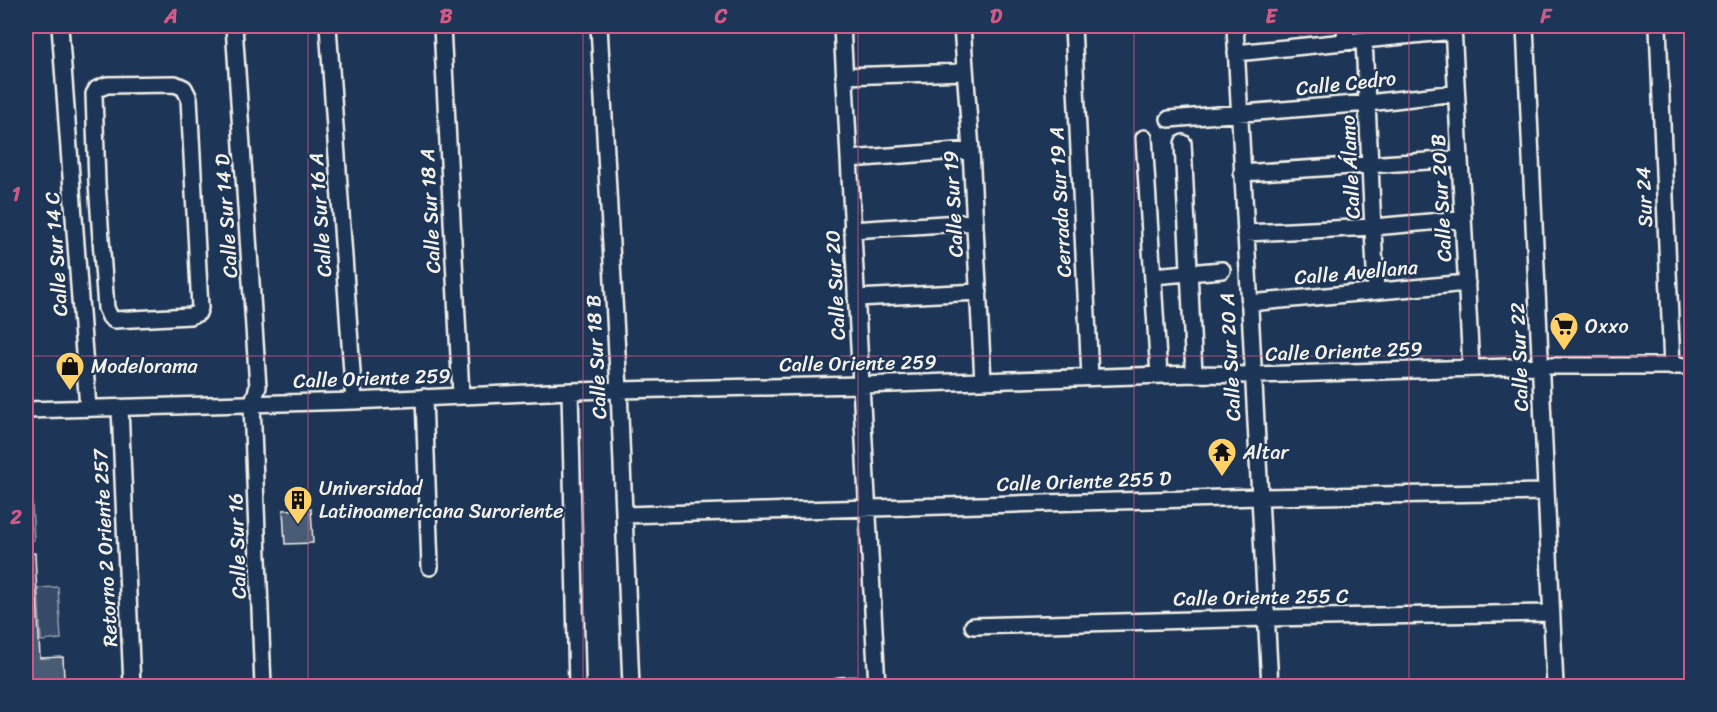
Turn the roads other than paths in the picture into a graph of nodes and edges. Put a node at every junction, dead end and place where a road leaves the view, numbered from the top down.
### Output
1 (60, 26) edge
2 (234, 26) edge
3 (328, 26) edge
4 (442, 26) edge
5 (599, 26) edge
6 (842, 26) edge
7 (962, 26) edge
8 (1073, 26) edge
9 (1235, 26) edge
10 (1525, 26) edge
11 (1658, 26) edge
12 (1453, 28) edge
13 (1346, 33) edge
14 (1364, 40) junction
15 (1236, 53) junction
16 (964, 72) junction
17 (844, 76) junction
18 (1456, 93) junction
19 (1368, 103) junction
20 (1240, 114) junction
21 (1169, 119) dead end
22 (1144, 138) dead end
23 (1183, 142) dead end
24 (971, 150) junction
25 (849, 159) junction
26 (1459, 159) junction
27 (1370, 166) junction
28 (1242, 173) junction
29 (71, 182) junction
30 (97, 183) junction
31 (1462, 219) junction
32 (975, 222) junction
33 (1374, 227) junction
34 (852, 230) junction
35 (1245, 233) junction
36 (1222, 270) dead end
37 (1189, 273) junction
38 (1153, 276) junction
39 (1467, 284) junction
40 (1376, 291) junction
41 (979, 292) junction
42 (856, 298) junction
43 (1249, 303) junction
44 (1541, 366) junction
45 (1692, 366) edge
46 (1671, 367) junction
47 (1471, 368) junction
48 (1194, 374) junction
49 (1159, 375) junction
50 (1252, 375) junction
51 (1090, 377) junction
52 (983, 381) junction
53 (862, 386) junction
54 (619, 390) junction
55 (570, 391) junction
56 (461, 395) junction
57 (424, 397) junction
58 (354, 401) junction
59 (252, 404) junction
60 (88, 408) junction
61 (120, 408) junction
62 (26, 410) edge
63 (1545, 492) junction
64 (1258, 497) junction
65 (868, 508) junction
66 (624, 515) junction
67 (430, 567) dead end
68 (1551, 613) junction
69 (1266, 618) junction
70 (973, 626) dead end
71 (877, 686) edge
72 (132, 687) edge
73 (263, 687) edge
74 (577, 687) edge
75 (631, 687) edge
76 (840, 687) edge
77 (1270, 687) edge
78 (1556, 687) edge

1 - 29 street, Calle Sur 14 C
2 - 59 street, Calle Sur 14 D
3 - 58 street, Calle Sur 16 A
4 - 56 street, Calle Sur 18 A
5 - 54 street, Calle Sur 18 B
6 - 17 street, Calle Sur 20
7 - 16 street, Calle Sur 19
8 - 51 street, Cerrada Sur 19 A
9 - 15 street, Calle Sur 20 A
10 - 44 street, Calle Sur 22
11 - 46 street, Sur 24
12 - 14 street
12 - 18 street, Calle Sur 20 B
13 - 14 street
13 - 15 street
14 - 19 street, Calle Álamo
15 - 20 street, Calle Sur 20 A
16 - 17 street
16 - 24 street, Calle Sur 19
17 - 25 street, Calle Sur 20
18 - 19 street, Calle Cedro
18 - 26 street, Calle Sur 20 B
19 - 20 street, Calle Cedro
19 - 27 street, Calle Álamo
20 - 21 street, Calle Cedro
20 - 28 street, Calle Sur 20 A
22 - 38 street
23 - 37 street
24 - 25 street
24 - 32 street, Calle Sur 19
25 - 34 street, Calle Sur 20
26 - 27 street
26 - 31 street, Calle Sur 20 B
27 - 28 street
27 - 33 street, Calle Álamo
28 - 35 street, Calle Sur 20 A
29 - 30 street
29 - 60 street, Calle Sur 14 C
30 - 30 street
31 - 33 street
31 - 39 street, Calle Sur 20 B
32 - 34 street
32 - 41 street, Calle Sur 19
33 - 35 street
33 - 40 street, Calle Álamo
34 - 42 street, Calle Sur 20
35 - 43 street, Calle Sur 20 A
36 - 37 street
37 - 38 street
37 - 48 street
38 - 49 street
39 - 40 street, Calle Avellana
39 - 47 street, Calle Sur 20 B
40 - 43 street, Calle Avellana
41 - 42 street
41 - 52 street, Calle Sur 19
42 - 53 street, Calle Sur 20
43 - 50 street, Calle Sur 20 A
44 - 46 street, Calle Oriente 259
44 - 47 street, Calle Oriente 259
44 - 63 street, Calle Sur 22
45 - 46 street, Calle Oriente 259
47 - 50 street, Calle Oriente 259
48 - 49 street, Calle Oriente 259
48 - 50 street, Calle Oriente 259
49 - 51 street, Calle Oriente 259
50 - 64 street, Calle Sur 20 A
51 - 52 street, Calle Oriente 259
52 - 53 street, Calle Oriente 259
53 - 54 street, Calle Oriente 259
53 - 65 street, Calle Sur 20
54 - 55 street, Calle Oriente 259
54 - 66 street, Calle Sur 18 B
55 - 56 street, Calle Oriente 259
55 - 74 street
56 - 57 street, Calle Oriente 259
57 - 58 street, Calle Oriente 259
57 - 67 street
58 - 59 street, Calle Oriente 259
59 - 61 street, Calle Oriente 259
59 - 73 street, Calle Sur 16
60 - 61 street, Calle Oriente 259
60 - 62 street, Calle Oriente 259
61 - 72 street, Retorno 2 Oriente 257
63 - 64 street, Calle Oriente 255 D
63 - 68 street, Calle Sur 22
64 - 65 street, Calle Oriente 255 D
64 - 69 street, Calle Sur 20 A
65 - 66 street, Calle Oriente 255 D
65 - 71 street, Calle Sur 20
66 - 75 street, Calle Sur 18 B
68 - 69 street, Calle Oriente 255 C
68 - 78 street, Calle Sur 22
69 - 70 street, Calle Oriente 255 C
69 - 77 street, Calle Sur 20 A
71 - 76 street

